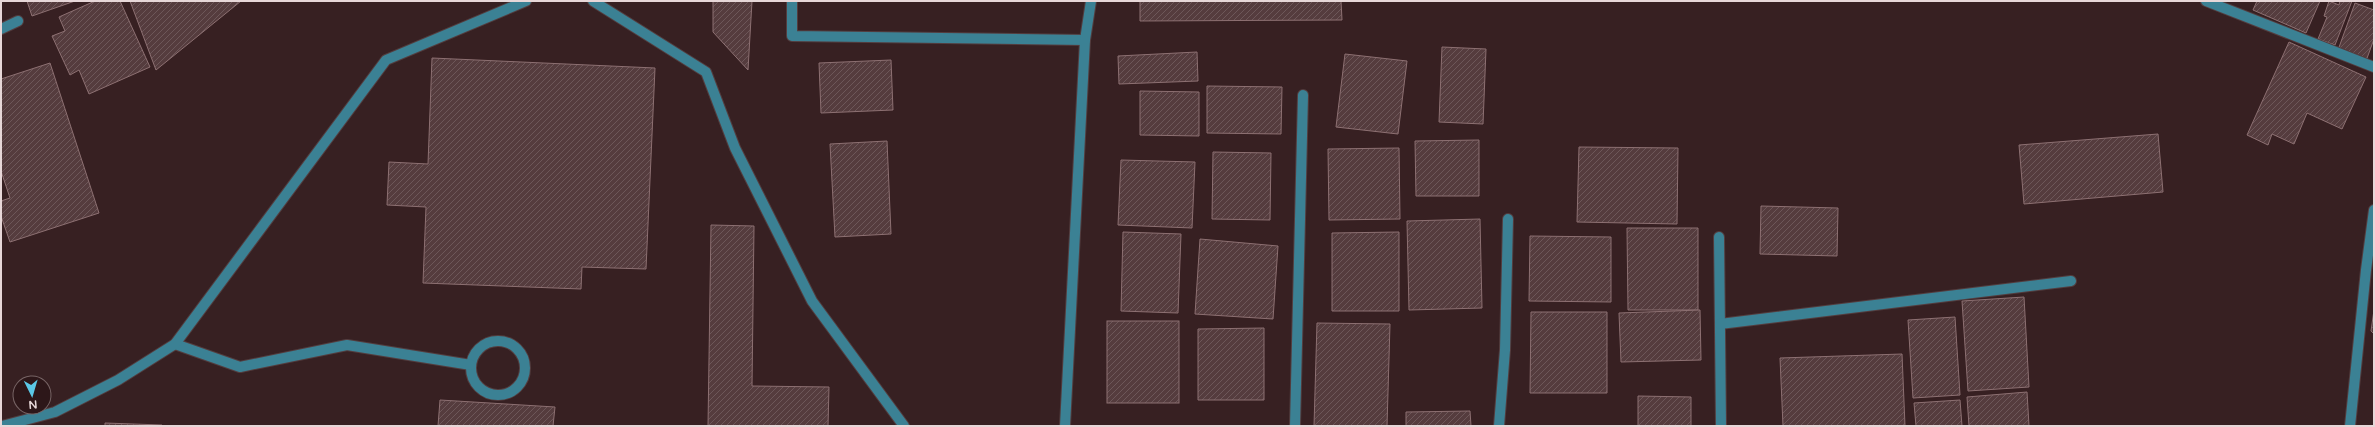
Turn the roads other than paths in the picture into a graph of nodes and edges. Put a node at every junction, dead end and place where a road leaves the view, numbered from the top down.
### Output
1 (526, 1) edge
2 (593, 1) edge
3 (792, 1) edge
4 (1091, 1) edge
5 (2206, 1) edge
6 (18, 21) dead end
7 (1, 29) edge
8 (1085, 40) junction
9 (2374, 67) edge
10 (1303, 95) dead end
11 (2374, 210) edge
12 (1508, 219) dead end
13 (1719, 237) dead end
14 (2071, 281) dead end
15 (1720, 324) junction
16 (175, 344) junction
17 (471, 365) junction
18 (2, 426) edge
19 (904, 426) edge
20 (1065, 426) edge
21 (1295, 426) edge
22 (1499, 426) edge
23 (1721, 426) edge
24 (2350, 426) edge

1 - 16 street
2 - 19 street
3 - 8 street
4 - 8 street
5 - 9 street
6 - 7 street
8 - 20 street
10 - 21 street
11 - 24 street
12 - 22 street
13 - 15 street
14 - 15 street
15 - 23 street
16 - 17 street
16 - 18 street
17 - 17 street

